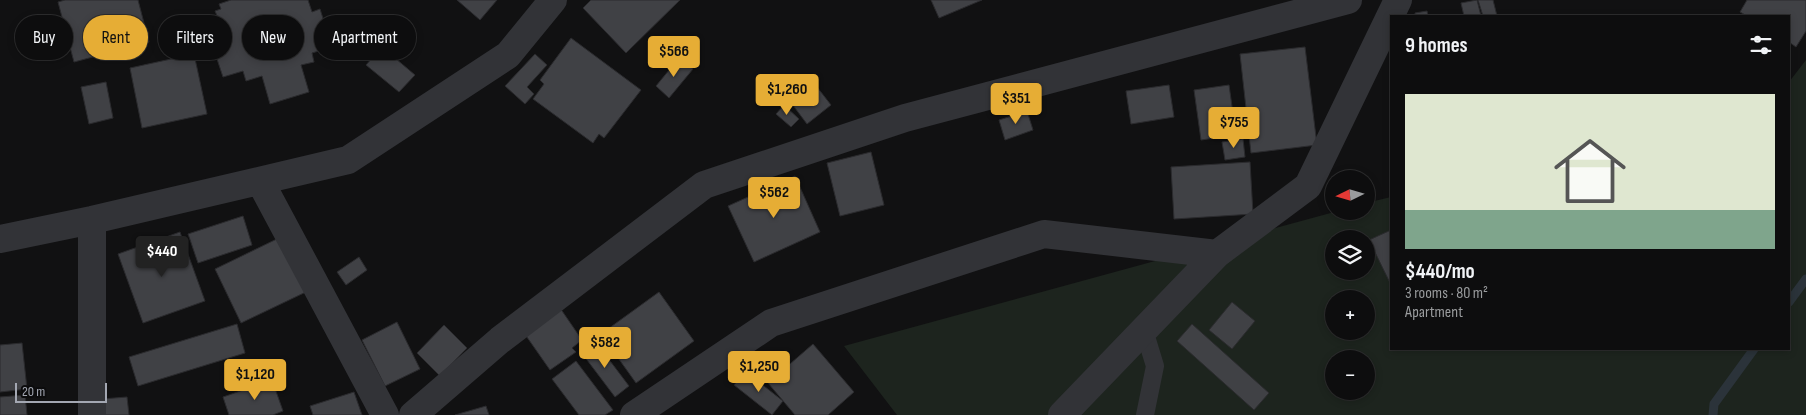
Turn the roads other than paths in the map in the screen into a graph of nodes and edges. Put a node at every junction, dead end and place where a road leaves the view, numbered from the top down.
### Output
1 (553, 0) edge
2 (1348, 0) edge
3 (1398, 0) edge
4 (1391, 15) edge
5 (1390, 17) edge
6 (260, 181) junction
7 (92, 220) junction
8 (0, 239) edge
9 (1217, 254) junction
10 (1144, 330) junction
11 (92, 415) edge
12 (385, 415) edge
13 (413, 415) edge
14 (634, 415) edge
15 (1062, 415) edge
16 (1145, 415) edge

1 - 6 street
2 - 13 street
3 - 4 street
5 - 9 street
6 - 7 street
6 - 12 street
7 - 8 street
7 - 11 street
9 - 10 street
9 - 14 street
10 - 15 street
10 - 16 lane

